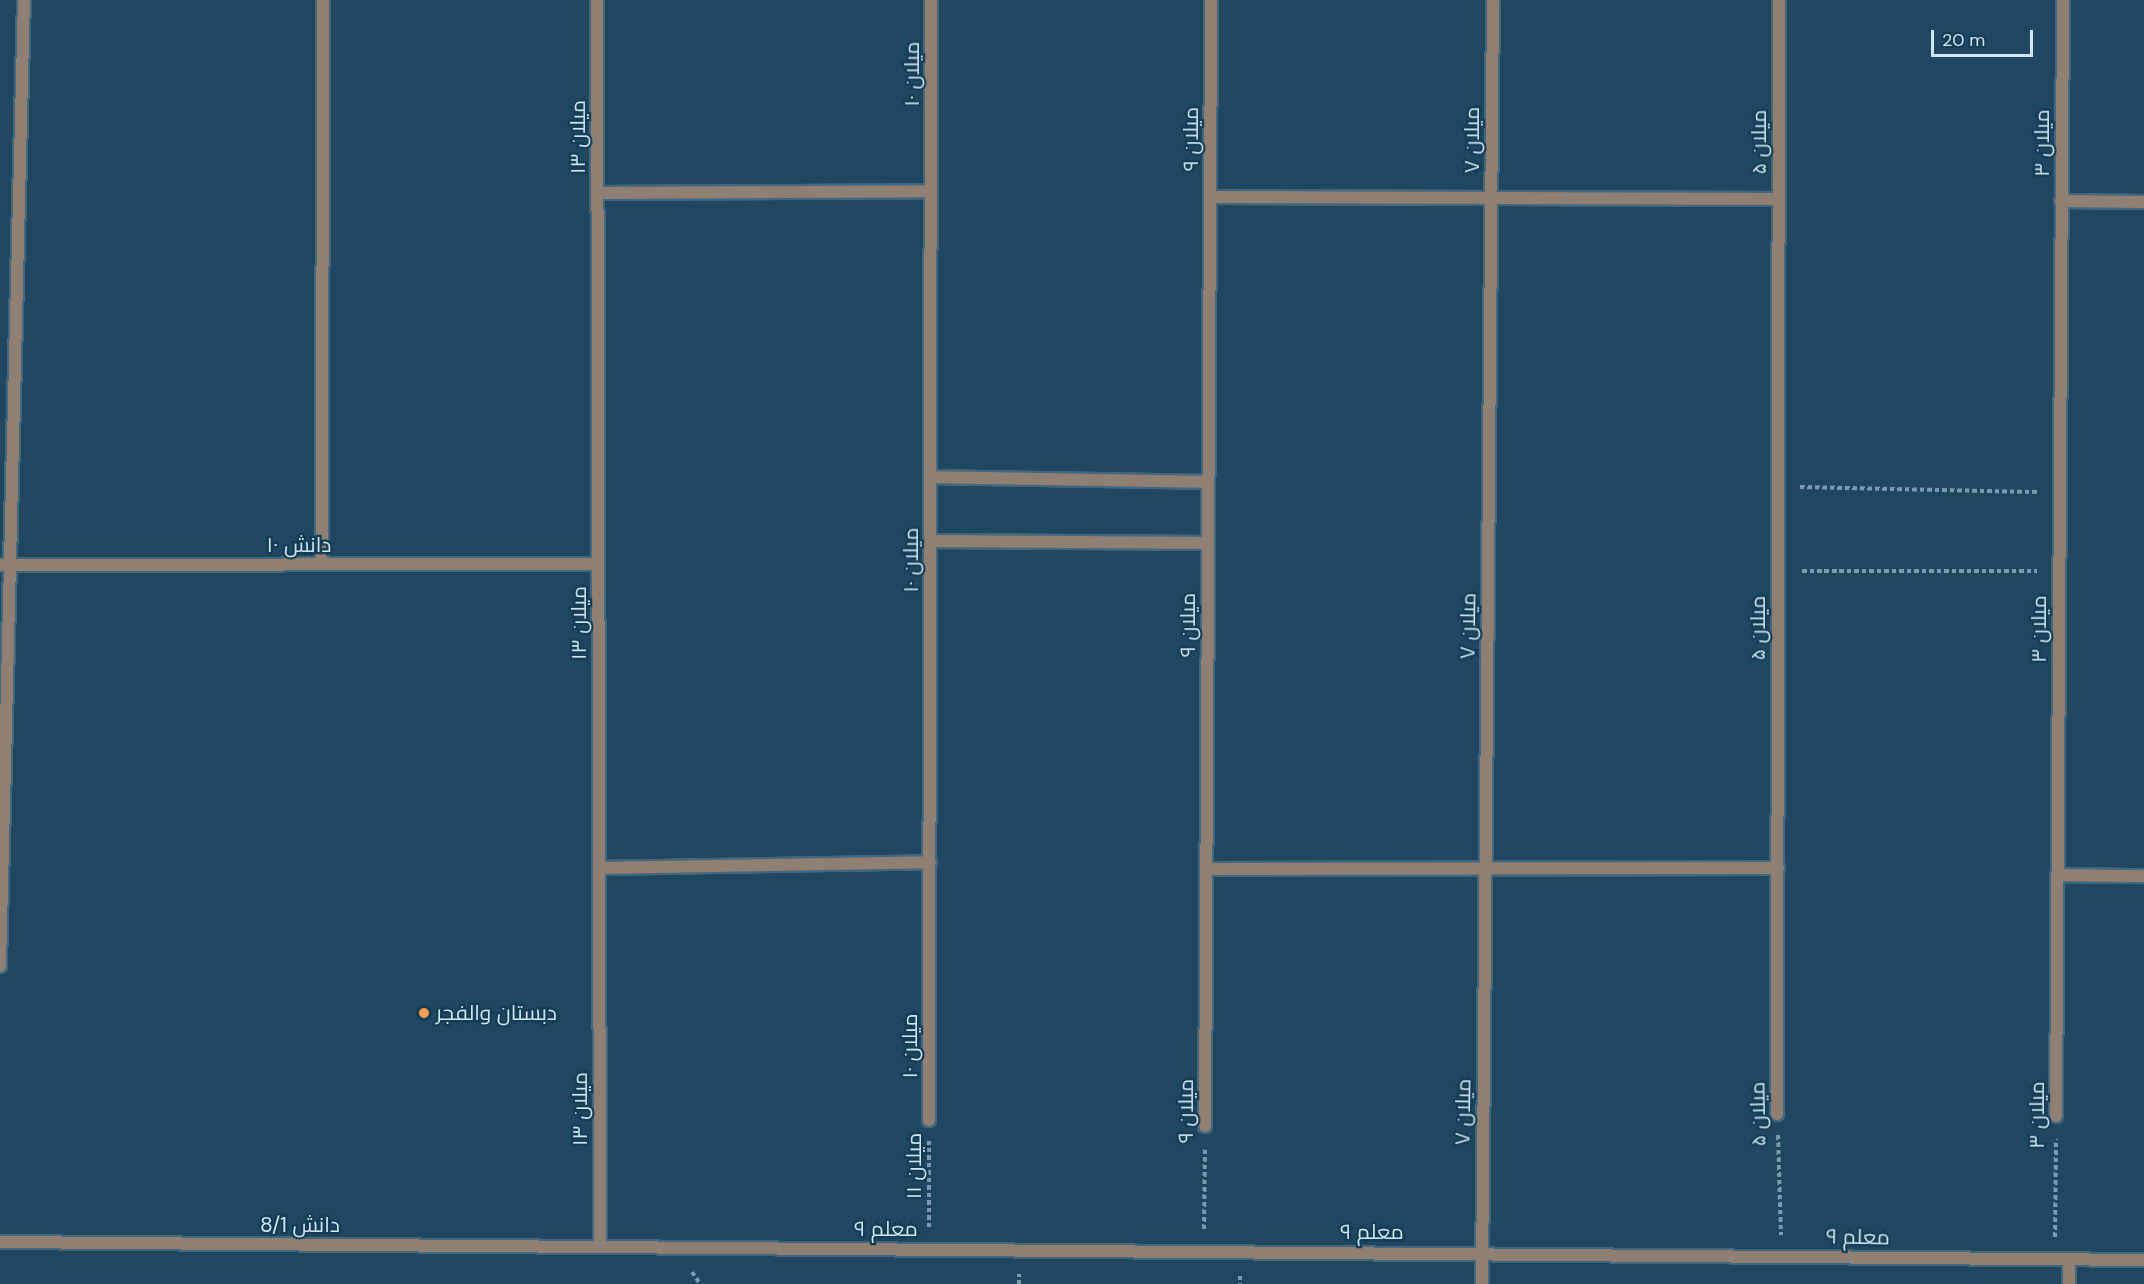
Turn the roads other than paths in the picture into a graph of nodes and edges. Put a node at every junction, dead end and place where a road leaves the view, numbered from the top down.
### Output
1 (24, 0) edge
2 (323, 0) edge
3 (597, 0) edge
4 (932, 0) edge
5 (1211, 0) edge
6 (1493, 0) edge
7 (1779, 0) edge
8 (2062, 0) edge
9 (931, 191) junction
10 (597, 193) junction
11 (1210, 197) junction
12 (1491, 198) junction
13 (1779, 200) junction
14 (2061, 201) junction
15 (2144, 202) edge
16 (930, 477) junction
17 (1208, 482) junction
18 (930, 541) junction
19 (1208, 543) junction
20 (322, 564) junction
21 (598, 564) junction
22 (3, 565) edge
23 (930, 862) junction
24 (599, 868) junction
25 (1778, 868) junction
26 (1207, 869) junction
27 (1485, 869) junction
28 (2057, 875) junction
29 (2144, 876) edge
30 (0, 966) edge
31 (1777, 1114) road end
32 (2056, 1116) road end
33 (929, 1120) road end
34 (1205, 1126) road end
35 (0, 1242) edge
36 (600, 1246) junction
37 (1481, 1252) junction
38 (2069, 1259) junction
39 (2144, 1260) edge
40 (1482, 1284) edge
41 (2069, 1284) edge

1 - 22 street
2 - 20 street
3 - 10 street, میلان ۱۳
4 - 9 street, میلان ۱۰
5 - 11 street, میلان ۹
6 - 12 street, میلان ۷
7 - 13 street, میلان ۵
8 - 14 street, میلان ۳
9 - 10 street
9 - 16 street, میلان ۱۰
10 - 21 street, میلان ۱۳
11 - 12 street
11 - 17 street, میلان ۹
12 - 13 street
12 - 27 street, میلان ۷
13 - 25 street, میلان ۵
14 - 15 street
14 - 28 street, میلان ۳
16 - 17 street
16 - 18 street, میلان ۱۰
17 - 19 street, میلان ۹
18 - 19 street
18 - 23 street, میلان ۱۰
19 - 26 street, میلان ۹
20 - 21 street, دانش ۱۰
20 - 22 street, دانش ۱۰
21 - 24 street, میلان ۱۳
22 - 30 street
23 - 24 street
23 - 33 street, میلان ۱۰
24 - 36 street, میلان ۱۳
25 - 27 street
25 - 31 street, میلان ۵
26 - 27 street
26 - 34 street, میلان ۹
27 - 37 street, میلان ۷
28 - 29 street
28 - 32 street, میلان ۳
35 - 36 street, دانش 8/1
36 - 37 street, معلم ۹
37 - 38 street, معلم ۹
37 - 40 street, میلان ۷
38 - 39 street, معلم ۹
38 - 41 street

